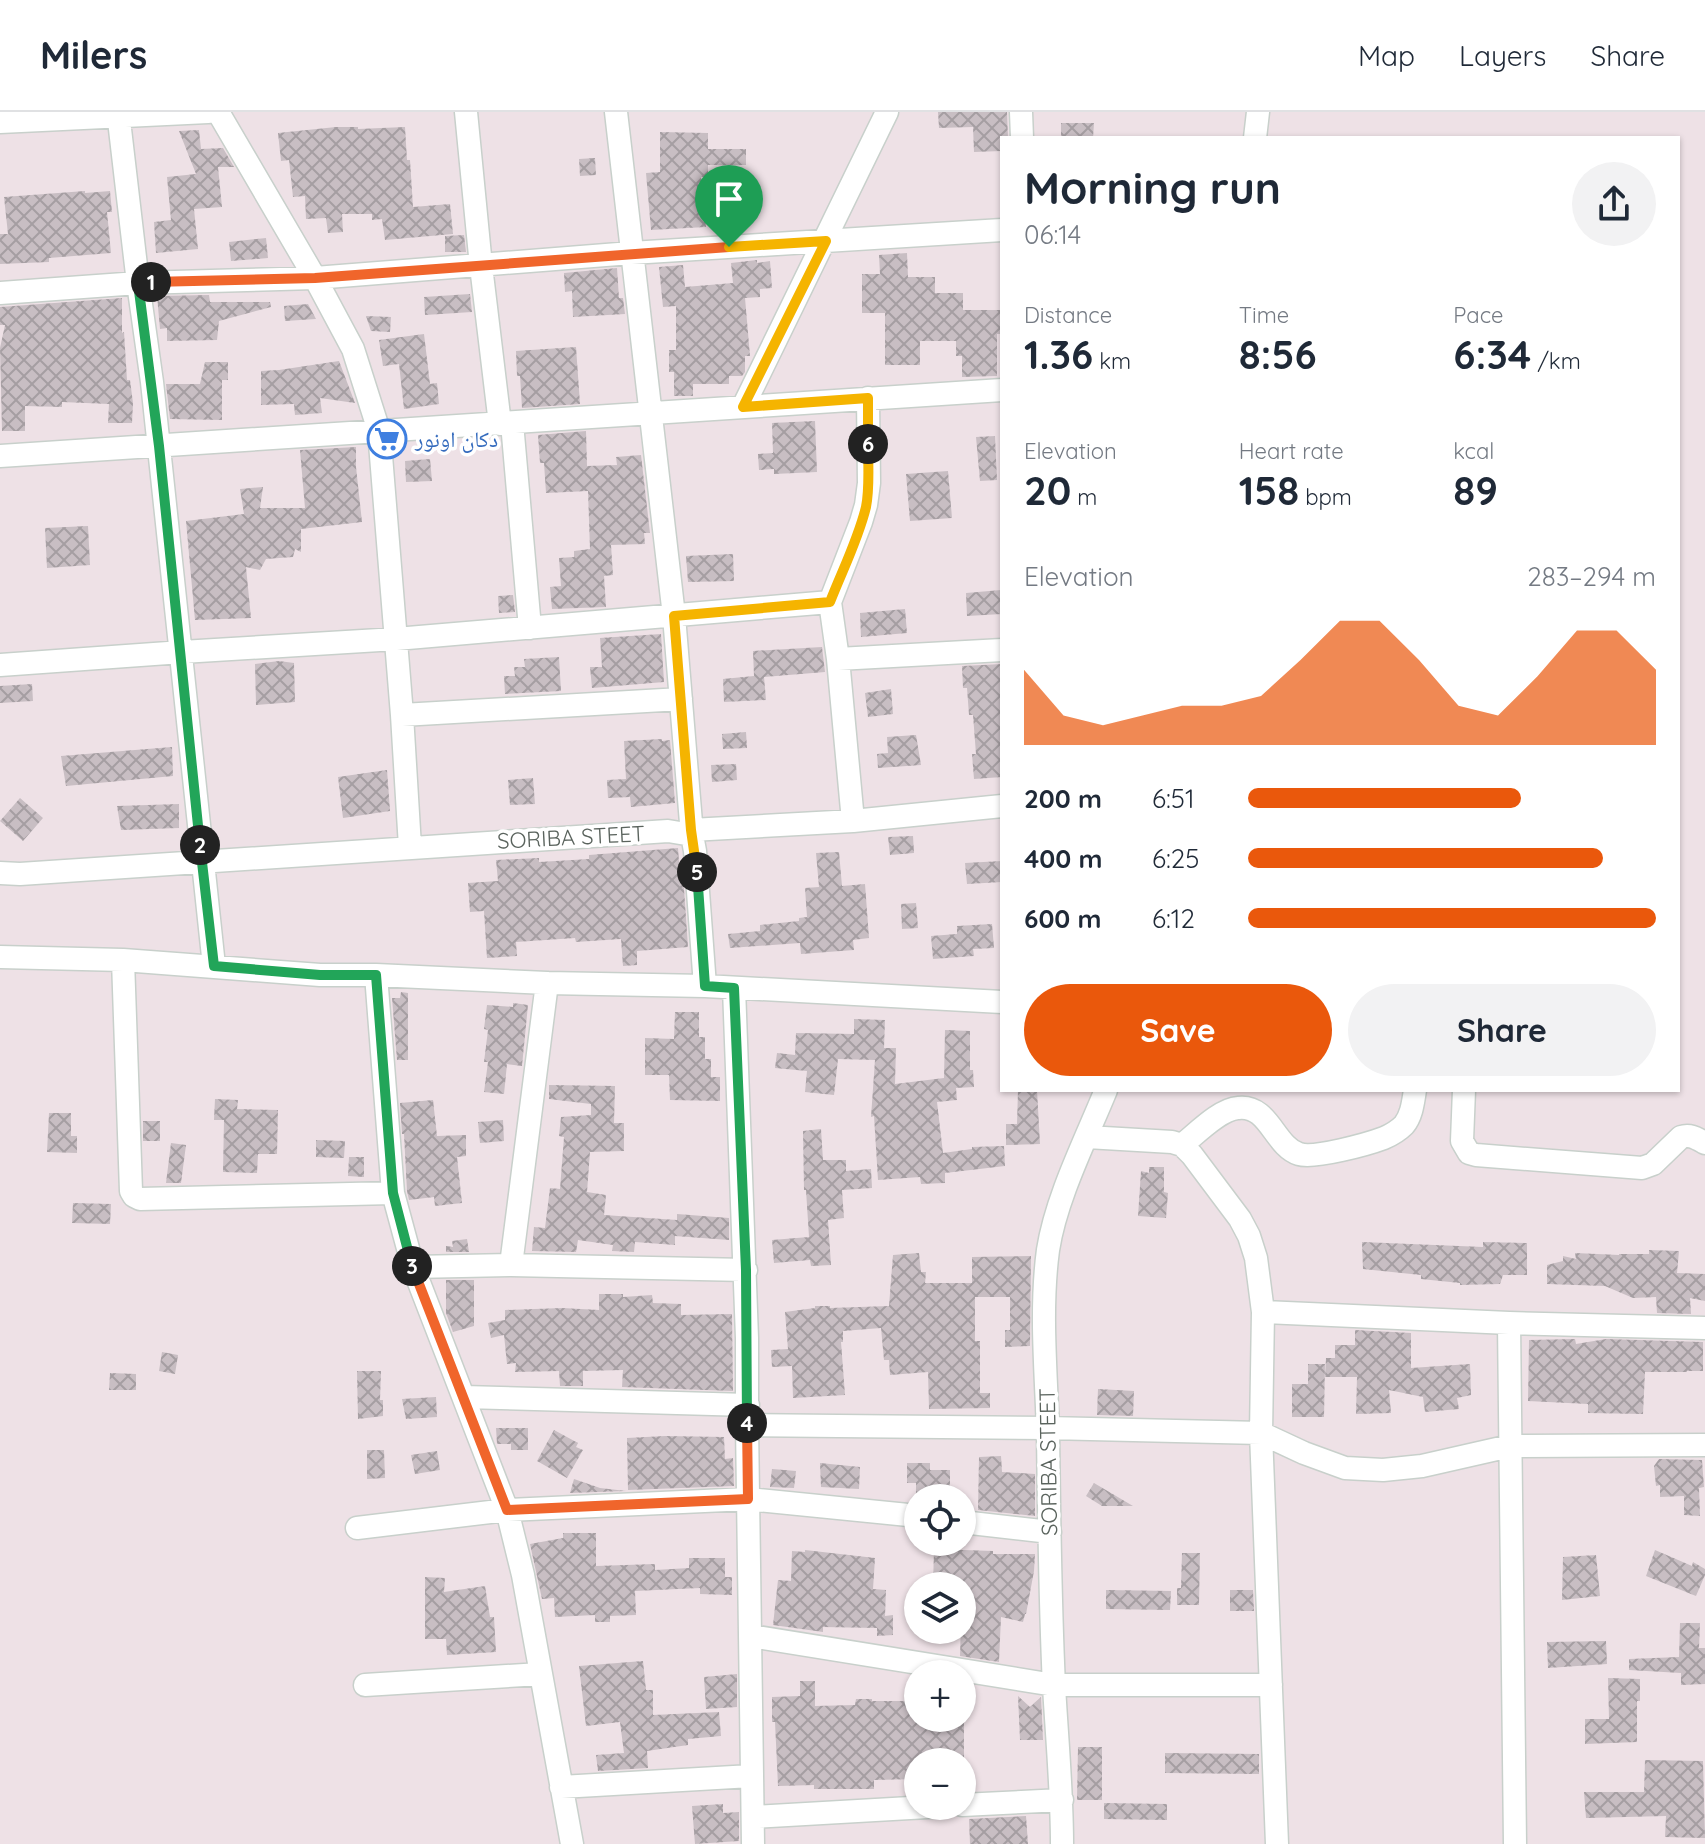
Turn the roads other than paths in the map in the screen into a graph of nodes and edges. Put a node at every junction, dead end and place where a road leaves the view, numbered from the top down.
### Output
1 (208, 112) edge
2 (218, 112) edge
3 (466, 112) edge
4 (616, 112) edge
5 (887, 112) edge
6 (1021, 112) edge
7 (1258, 112) edge
8 (119, 115) edge
9 (0, 122) edge
10 (1022, 136) edge
11 (1255, 136) edge
12 (1000, 230) edge
13 (826, 241) junction
14 (631, 253) junction
15 (481, 266) junction
16 (315, 278) junction
17 (138, 283) junction
18 (0, 293) edge
19 (1000, 390) edge
20 (868, 398) junction
21 (743, 407) junction
22 (650, 413) junction
23 (506, 424) junction
24 (379, 431) junction
25 (159, 446) junction
26 (0, 456) edge
27 (830, 602) junction
28 (674, 616) junction
29 (530, 628) junction
30 (396, 639) junction
31 (1000, 650) edge
32 (182, 652) junction
33 (838, 659) junction
34 (0, 665) edge
35 (681, 699) junction
36 (402, 715) junction
37 (1000, 806) edge
38 (853, 821) junction
39 (692, 832) junction
40 (410, 847) junction
41 (202, 861) junction
42 (0, 873) edge
43 (0, 957) edge
44 (123, 960) junction
45 (214, 966) junction
46 (376, 975) junction
47 (547, 983) junction
48 (705, 986) junction
49 (734, 988) junction
50 (1000, 1002) edge
51 (1105, 1092) edge
52 (1415, 1092) edge
53 (1464, 1092) edge
54 (1087, 1137) junction
55 (1705, 1143) edge
56 (1182, 1145) junction
57 (393, 1193) junction
58 (511, 1265) junction
59 (413, 1267) junction
60 (746, 1270) junction
61 (1263, 1312) junction
62 (1509, 1323) junction
63 (1705, 1328) edge
64 (464, 1397) junction
65 (747, 1415) junction
66 (1048, 1428) junction
67 (1261, 1433) junction
68 (1705, 1445) edge
69 (1510, 1446) junction
70 (748, 1499) junction
71 (507, 1510) junction
72 (904, 1515) edge
73 (976, 1524) edge
74 (357, 1528) dead end
75 (1050, 1532) junction
76 (751, 1636) junction
77 (540, 1674) junction
78 (365, 1685) dead end
79 (1054, 1685) junction
80 (1271, 1685) junction
81 (751, 1776) junction
82 (561, 1787) junction
83 (1062, 1800) junction
84 (976, 1804) edge
85 (904, 1808) edge
86 (753, 1817) junction
87 (572, 1844) edge
88 (753, 1844) edge
89 (1062, 1844) edge
90 (1277, 1844) edge
91 (1515, 1844) edge

1 - 8 street
2 - 16 street
3 - 15 street
4 - 14 street
5 - 13 street
6 - 10 street
7 - 11 street
8 - 9 street
8 - 17 street
12 - 13 street
13 - 14 street
13 - 21 street
14 - 15 street
14 - 22 street
15 - 16 street
15 - 23 street
16 - 17 street
16 - 24 street
17 - 18 street
17 - 25 street
19 - 20 street
20 - 21 street
20 - 27 street
21 - 22 street
22 - 23 street
22 - 28 street
23 - 24 street
23 - 29 street
24 - 25 street
24 - 30 street
25 - 26 street
25 - 32 street
27 - 28 street
27 - 33 street
28 - 29 street
28 - 35 street
29 - 30 street
30 - 32 street
30 - 36 street
31 - 33 street
32 - 34 street
32 - 41 street
33 - 38 street
35 - 36 street
35 - 39 street
36 - 40 street
37 - 38 street, SORIBA STEET
38 - 39 street, SORIBA STEET
39 - 40 street, SORIBA STEET
39 - 48 street
40 - 41 street, SORIBA STEET
41 - 42 street, SORIBA STEET
41 - 45 street
43 - 44 street
44 - 45 street
44 - 57 street
45 - 46 street
46 - 47 street
46 - 57 street
47 - 48 street
47 - 58 street
48 - 49 street
49 - 50 street
49 - 60 street
51 - 54 street, SORIBA STEET
52 - 56 street
53 - 55 street
54 - 56 street
54 - 66 street, SORIBA STEET
56 - 61 street
57 - 59 street
58 - 59 street
58 - 60 street
59 - 64 street
60 - 65 street
61 - 62 street
61 - 67 street
62 - 63 street
62 - 69 street
64 - 65 street
64 - 71 street
65 - 66 street
65 - 70 street
66 - 67 street
66 - 75 street, SORIBA STEET
67 - 69 street
67 - 80 street
68 - 69 street
69 - 91 street
70 - 71 street
70 - 72 street
70 - 76 street
71 - 74 street
71 - 77 street
73 - 75 street
75 - 79 street, SORIBA STEET
76 - 79 street
76 - 81 street
77 - 78 street
77 - 82 street
79 - 80 street
79 - 83 street, SORIBA STEET
80 - 90 street
81 - 82 street
81 - 86 street
82 - 87 street
83 - 84 street
83 - 89 street, SORIBA STEET
85 - 86 street
86 - 88 street

